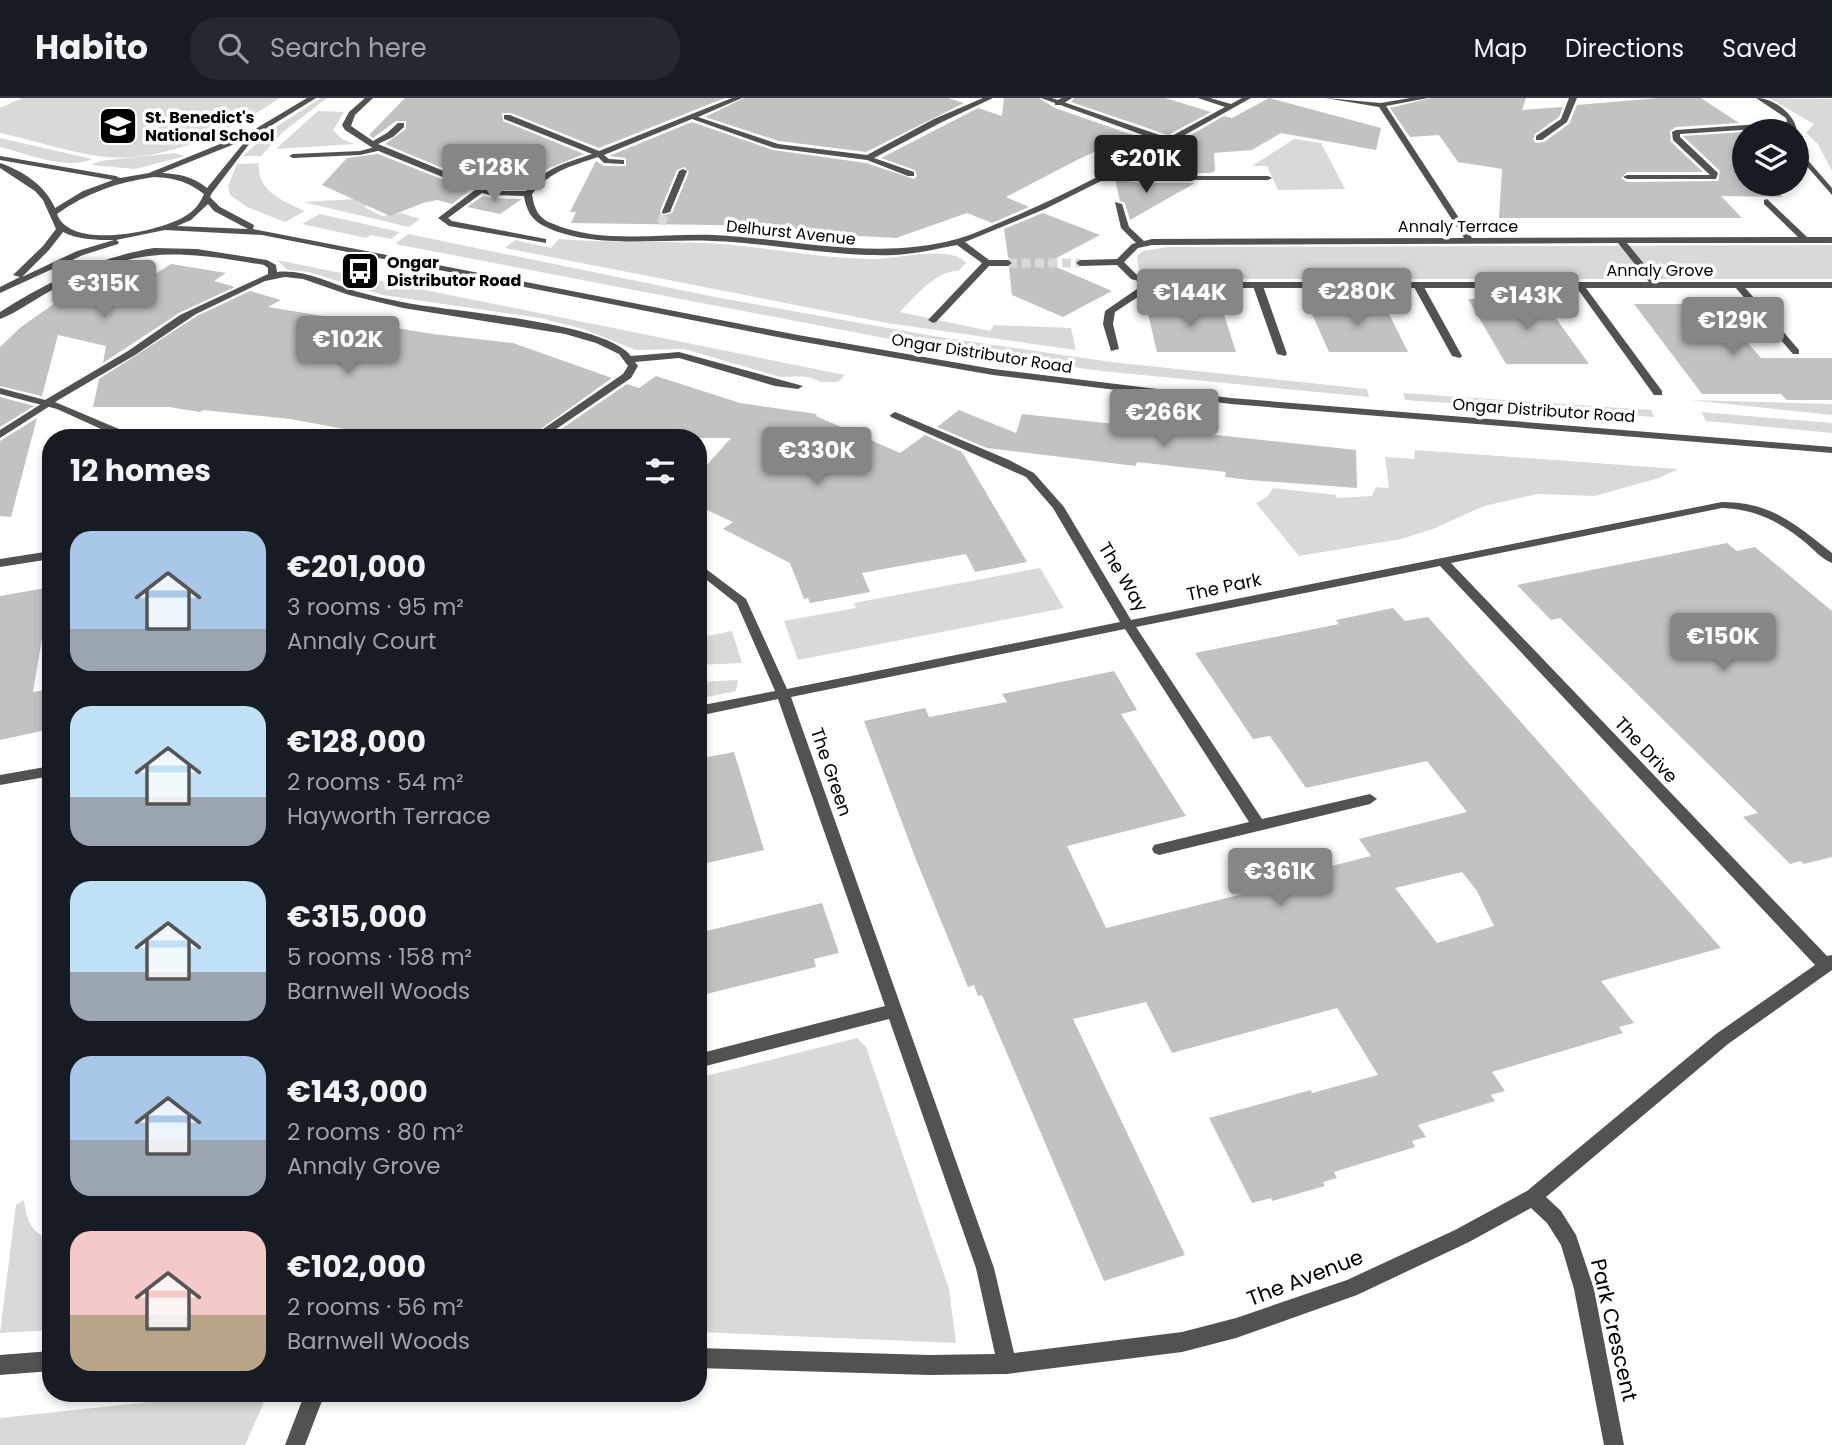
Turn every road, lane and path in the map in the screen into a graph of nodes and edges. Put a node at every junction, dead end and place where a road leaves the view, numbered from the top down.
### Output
1 (312, 98) edge
2 (369, 98) edge
3 (738, 98) edge
4 (989, 98) edge
5 (1045, 98) edge
6 (1068, 98) edge
7 (1202, 98) edge
8 (1247, 98) edge
9 (1329, 98) edge
10 (1424, 98) edge
11 (1573, 98) edge
12 (1760, 98) edge
13 (1058, 103) junction
14 (1381, 105) junction
15 (1231, 106) junction
16 (506, 117) dead end
17 (692, 117) junction
18 (1790, 119) edge
19 (401, 125) dead end
20 (1732, 130) edge
21 (255, 133) junction
22 (1539, 138) dead end
23 (1171, 142) junction
24 (375, 146) junction
25 (599, 155) junction
26 (293, 156) dead end
27 (0, 158) edge
28 (868, 158) junction
29 (621, 162) dead end
30 (0, 165) edge
31 (1809, 165) edge
32 (683, 171) dead end
33 (911, 174) dead end
34 (1113, 174) junction
35 (144, 177) junction
36 (1627, 177) dead end
37 (453, 178) tunnel mouth
38 (1268, 178) dead end
39 (127, 179) junction
40 (468, 185) tunnel mouth
41 (480, 191) junction
42 (1832, 193) edge
43 (528, 194) junction
44 (208, 196) junction
45 (1767, 202) dead end
46 (1118, 204) dead end
47 (666, 212) tunnel mouth
48 (53, 213) junction
49 (661, 225) tunnel mouth
50 (164, 228) junction
51 (61, 229) junction
52 (262, 232) junction
53 (133, 235) junction
54 (657, 237) junction
55 (1469, 240) junction
56 (1620, 240) junction
57 (1805, 240) junction
58 (1832, 240) edge
59 (542, 241) dead end
60 (959, 242) junction
61 (1141, 243) junction
62 (1119, 262) junction
63 (987, 263) junction
64 (1008, 263) tunnel mouth
65 (1080, 263) tunnel mouth
66 (272, 275) junction
67 (1150, 284) junction
68 (1738, 285) junction
69 (1832, 285) edge
70 (1258, 286) junction
71 (1580, 286) junction
72 (1657, 286) junction
73 (1419, 287) junction
74 (2, 288) edge
75 (0, 316) edge
76 (933, 320) dead end
77 (1114, 349) dead end
78 (1796, 352) dead end
79 (1282, 354) dead end
80 (1457, 356) dead end
81 (632, 359) junction
82 (798, 386) dead end
83 (0, 391) edge
84 (1658, 393) dead end
85 (49, 402) junction
86 (895, 415) dead end
87 (111, 429) edge
88 (548, 429) edge
89 (0, 435) edge
90 (1832, 450) edge
91 (42, 556) edge
92 (1832, 559) edge
93 (1441, 561) junction
94 (0, 563) edge
95 (707, 574) edge
96 (1129, 625) junction
97 (783, 694) junction
98 (707, 709) edge
99 (42, 773) edge
100 (0, 780) edge
101 (1370, 799) dead end
102 (1259, 827) junction
103 (1159, 849) dead end
104 (1829, 963) edge
105 (893, 1011) junction
106 (707, 1059) edge
107 (1534, 1196) junction
108 (707, 1358) edge
109 (42, 1362) edge
110 (1007, 1364) junction
111 (0, 1365) edge
112 (312, 1402) edge
113 (295, 1445) edge
114 (1614, 1445) edge

1 - 21 street
2 - 24 street
3 - 17 street
4 - 28 street
5 - 13 street
6 - 13 street
7 - 15 street
8 - 15 street, Delhurst Avenue
9 - 14 street
10 - 14 street
11 - 22 street
12 - 18 street
13 - 23 street
14 - 55 street
15 - 23 street, Delhurst Avenue
16 - 25 street
17 - 25 street
17 - 28 street
19 - 24 street
20 - 36 street
21 - 35 street
21 - 44 street
23 - 34 street, Delhurst Avenue
24 - 26 street
24 - 37 street
25 - 29 street
25 - 43 street
27 - 39 street
28 - 33 street
30 - 48 street
31 - 42 street
32 - 47 street
34 - 38 street
34 - 60 street, Delhurst Avenue
35 - 39 street
35 - 44 street, Ongar Distributor Road
39 - 48 street
40 - 41 street
41 - 43 street
41 - 59 street
43 - 54 street, Delhurst Avenue
44 - 50 street
44 - 52 street, Ongar Distributor Road
45 - 57 street
46 - 61 street
48 - 51 street
49 - 54 street
50 - 52 street, Ongar Distributor Road
50 - 53 street
51 - 53 street
51 - 74 street
52 - 90 street, Ongar Distributor Road
53 - 74 street
54 - 60 street, Delhurst Avenue
55 - 56 street, Annaly Terrace
55 - 61 street, Annaly Terrace
56 - 57 street, Annaly Terrace
56 - 72 street
57 - 58 street, Annaly Terrace
60 - 63 street
61 - 62 street
62 - 65 street
62 - 67 street
63 - 64 street
63 - 76 street
66 - 75 street
66 - 81 street
66 - 85 street
67 - 70 street, Annaly Grove
67 - 77 street
68 - 69 street, Annaly Grove
68 - 72 street, Annaly Grove
68 - 78 street
70 - 73 street, Annaly Grove
70 - 79 street
71 - 72 street, Annaly Grove
71 - 73 street, Annaly Grove
71 - 84 street
73 - 80 street
81 - 82 street
81 - 88 street
83 - 85 street
85 - 87 street
85 - 89 street
86 - 96 street, The Way
91 - 94 street
92 - 93 street, The Park
93 - 96 street, The Park
93 - 104 street, The Drive
95 - 97 street, The Green
96 - 97 street, The Park
96 - 102 street, The Way
97 - 98 street, The Park
97 - 105 street, The Green
99 - 100 street
101 - 102 street
102 - 103 street
104 - 107 street, The Avenue
105 - 106 street
105 - 110 street, The Green
107 - 110 street, The Avenue
107 - 114 street, Park Crescent
108 - 110 street, The Avenue
109 - 111 street
112 - 113 street

